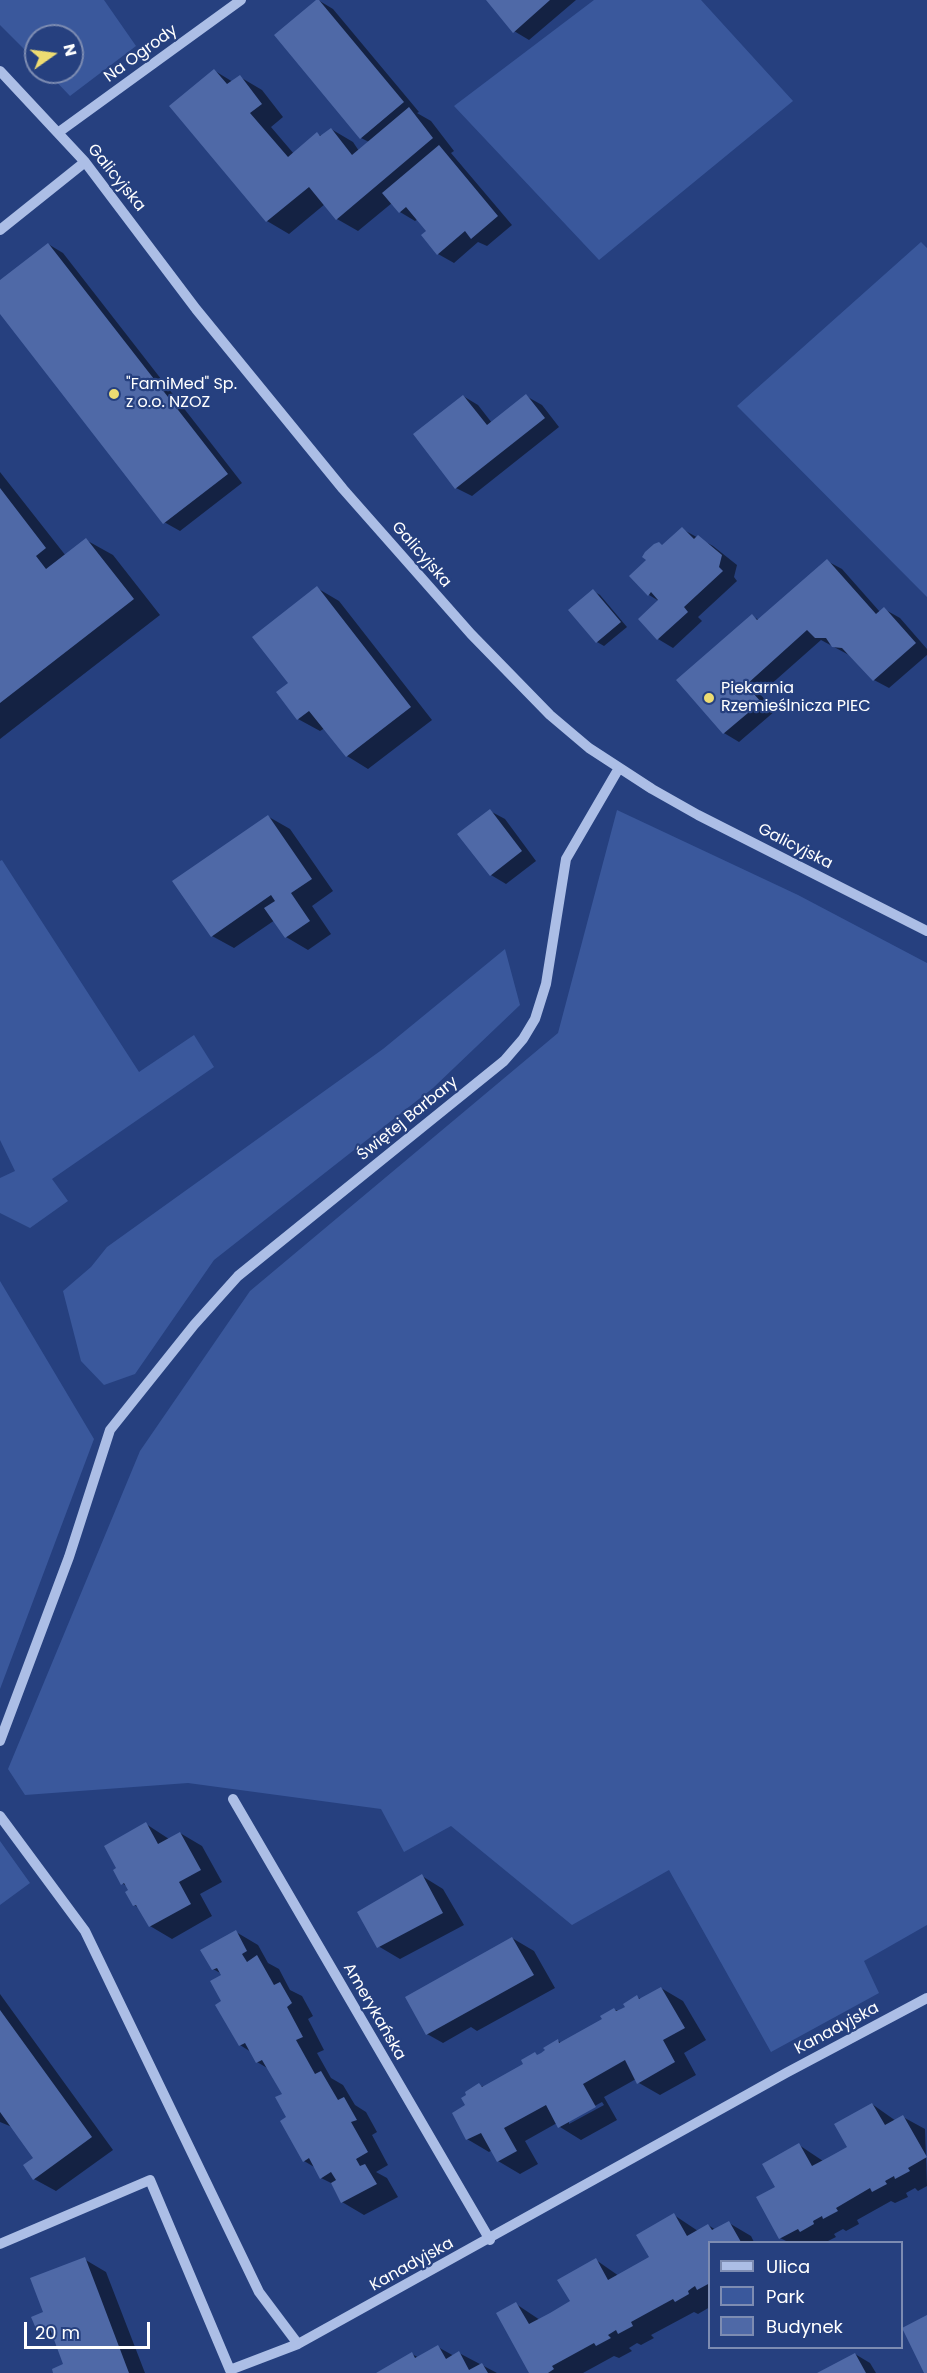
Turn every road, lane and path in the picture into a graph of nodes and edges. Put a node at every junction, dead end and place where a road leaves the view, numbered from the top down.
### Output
1 (241, 0) edge
2 (0, 71) edge
3 (59, 132) junction
4 (85, 162) junction
5 (0, 230) edge
6 (619, 768) junction
7 (927, 931) edge
8 (0, 1741) edge
9 (233, 1799) dead end
10 (0, 1816) edge
11 (927, 1998) edge
12 (490, 2240) junction
13 (0, 2244) edge
14 (298, 2344) junction

1 - 3 street, Na Ogrody
2 - 3 street, Galicyjska
3 - 4 street, Galicyjska
4 - 5 street
4 - 6 street, Galicyjska
6 - 7 street, Galicyjska
6 - 8 street, Świętej Barbary
9 - 12 street, Amerykańska
10 - 14 street
11 - 12 street, Kanadyjska
12 - 14 street, Kanadyjska
13 - 14 street, Kanadyjska

